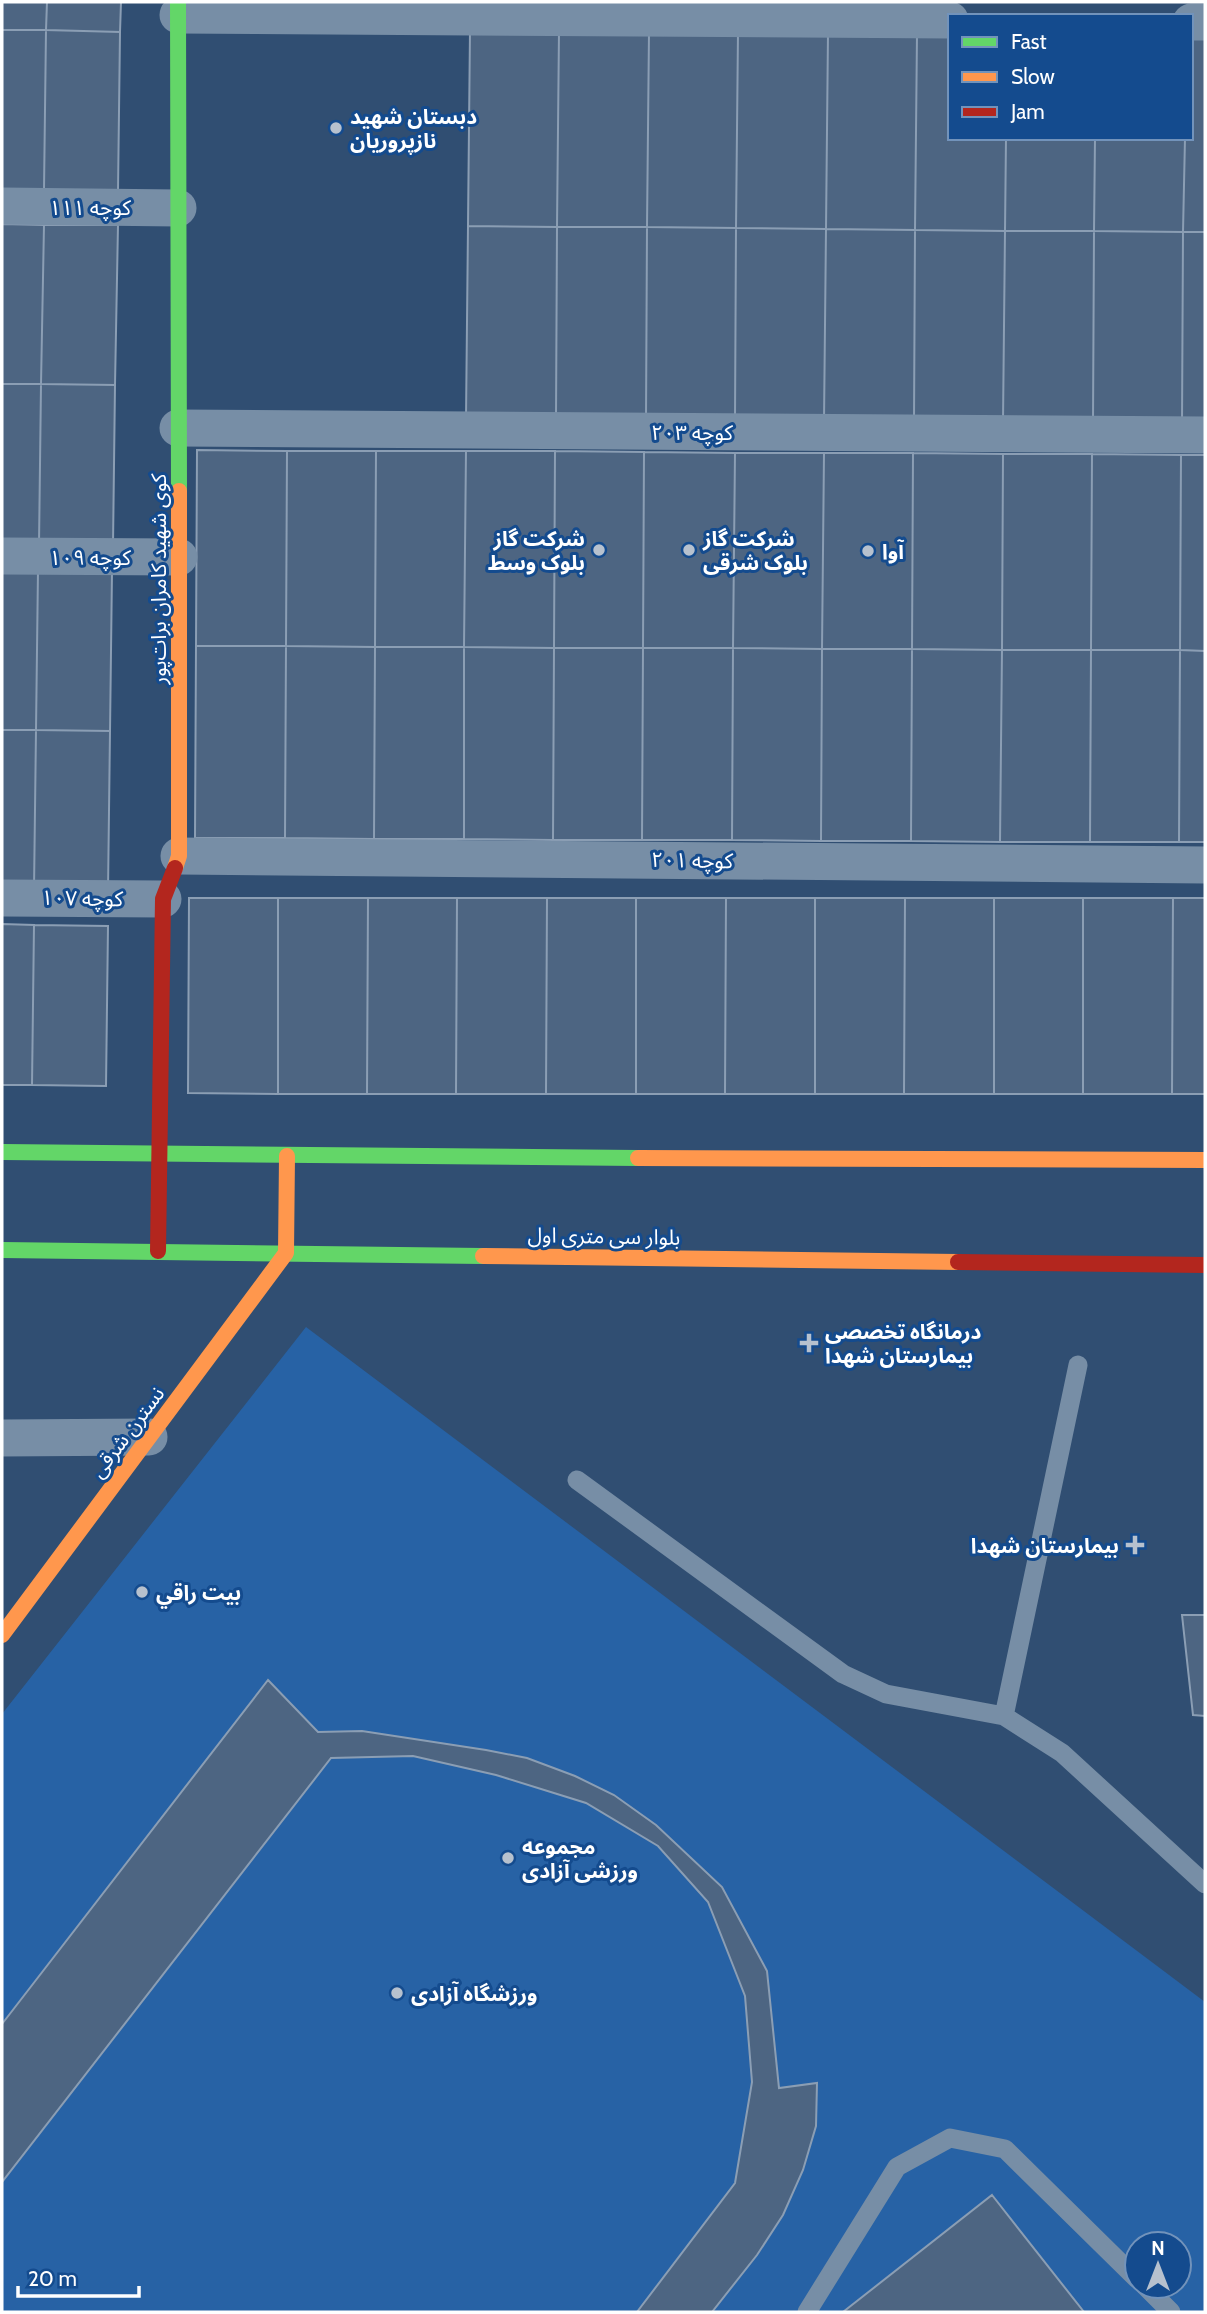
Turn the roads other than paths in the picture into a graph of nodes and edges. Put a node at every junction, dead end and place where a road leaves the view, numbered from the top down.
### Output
1 (178, 9) edge
2 (948, 20) edge
3 (2, 206) edge
4 (178, 208) junction
5 (178, 429) junction
6 (1205, 435) edge
7 (2, 556) edge
8 (179, 557) junction
9 (179, 856) junction
10 (1205, 865) edge
11 (2, 898) edge
12 (163, 899) junction
13 (2, 1152) edge
14 (159, 1154) junction
15 (287, 1156) junction
16 (1205, 1160) edge
17 (2, 1250) edge
18 (158, 1251) junction
19 (286, 1253) junction
20 (1205, 1265) edge
21 (1078, 1365) dead end
22 (149, 1437) junction
23 (2, 1438) edge
24 (577, 1480) dead end
25 (2, 1635) edge
26 (1004, 1716) junction
27 (1205, 1884) edge
28 (1123, 2264) edge
29 (807, 2312) edge

1 - 2 street
1 - 4 main road, کوی شهید کامران برات‌پور
3 - 4 street, کوچه ۱۱۱
4 - 5 main road, کوی شهید کامران برات‌پور
5 - 6 street, کوچه ۲۰۳
5 - 8 main road, کوی شهید کامران برات‌پور
7 - 8 street, کوچه ۱۰۹
8 - 9 main road, کوی شهید کامران برات‌پور
9 - 10 street, کوچه ۲۰۱
9 - 12 main road, کوی شهید کامران برات‌پور
11 - 12 street, کوچه ۱۰۷
12 - 14 main road, کوی شهید کامران برات‌پور
13 - 14 main road
14 - 15 main road
14 - 18 main road, کوی شهید کامران برات‌پور
15 - 16 main road
15 - 19 main road
17 - 18 main road, بلوار سی متری اول
18 - 19 main road, بلوار سی متری اول
19 - 20 main road, بلوار سی متری اول
19 - 22 main road, نسترن شرقی
21 - 26 lane
22 - 23 street
22 - 25 main road, نسترن شرقی
24 - 26 lane
26 - 27 lane
28 - 29 lane

